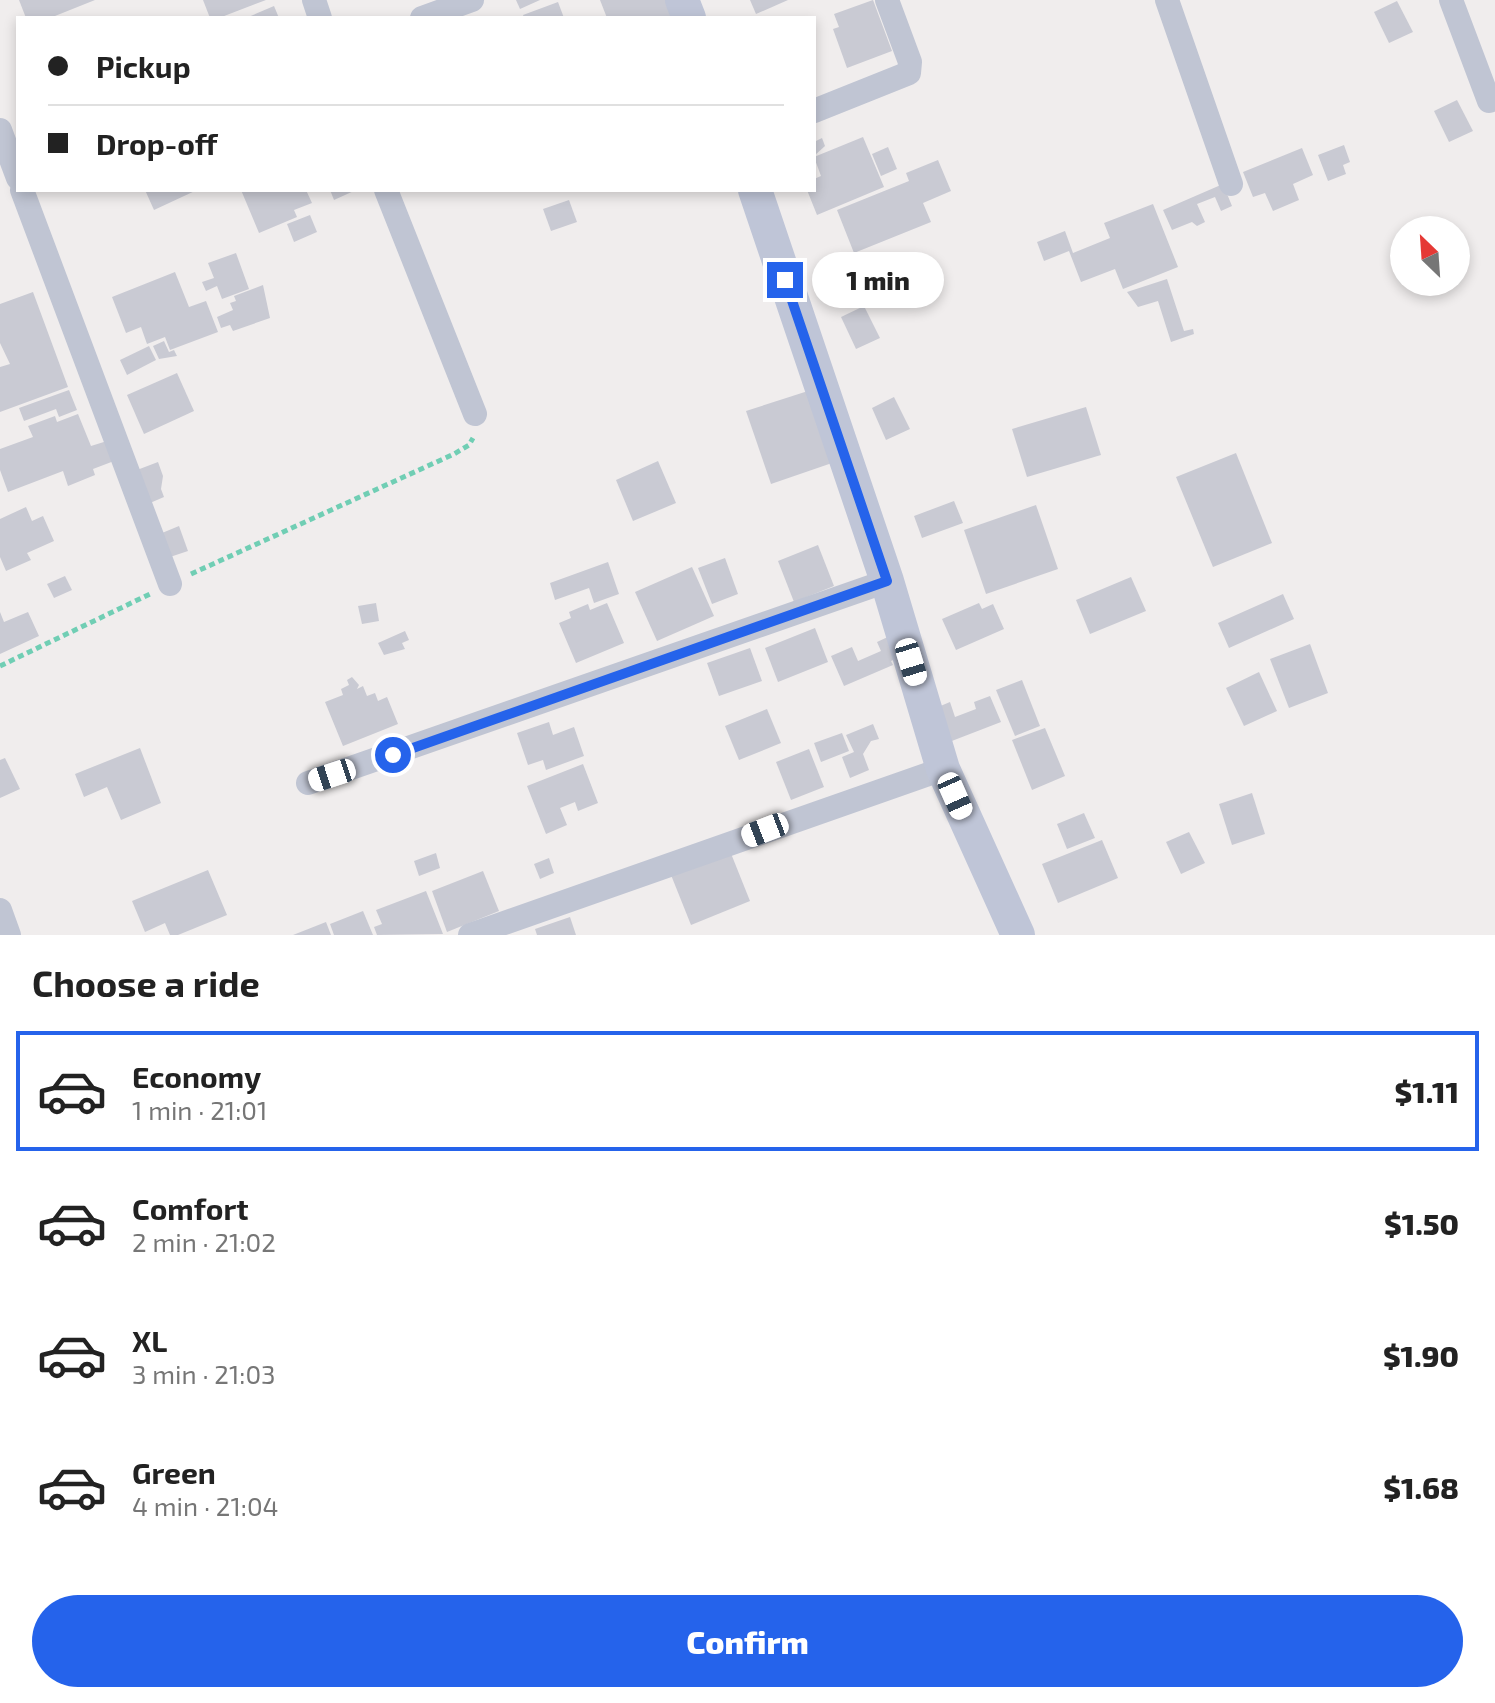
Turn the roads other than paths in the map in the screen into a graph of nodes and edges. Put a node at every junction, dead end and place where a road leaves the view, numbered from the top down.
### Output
1 (472, 0) edge
2 (887, 0) edge
3 (1167, 0) edge
4 (1451, 0) edge
5 (428, 16) edge
6 (1489, 101) dead end
7 (816, 110) edge
8 (0, 130) edge
9 (16, 173) edge
10 (1231, 184) dead end
11 (23, 192) edge
12 (387, 192) edge
13 (756, 192) edge
14 (475, 414) road end
15 (887, 581) junction
16 (170, 584) road end
17 (943, 769) junction
18 (308, 783) dead end
19 (0, 910) edge
20 (9, 935) edge
21 (470, 935) edge
22 (1018, 935) edge

1 - 5 street
2 - 7 street
3 - 10 street
4 - 6 street
8 - 9 street
11 - 16 street
12 - 14 street
13 - 15 street
15 - 17 street
15 - 18 street
17 - 21 street
17 - 22 street
19 - 20 street

